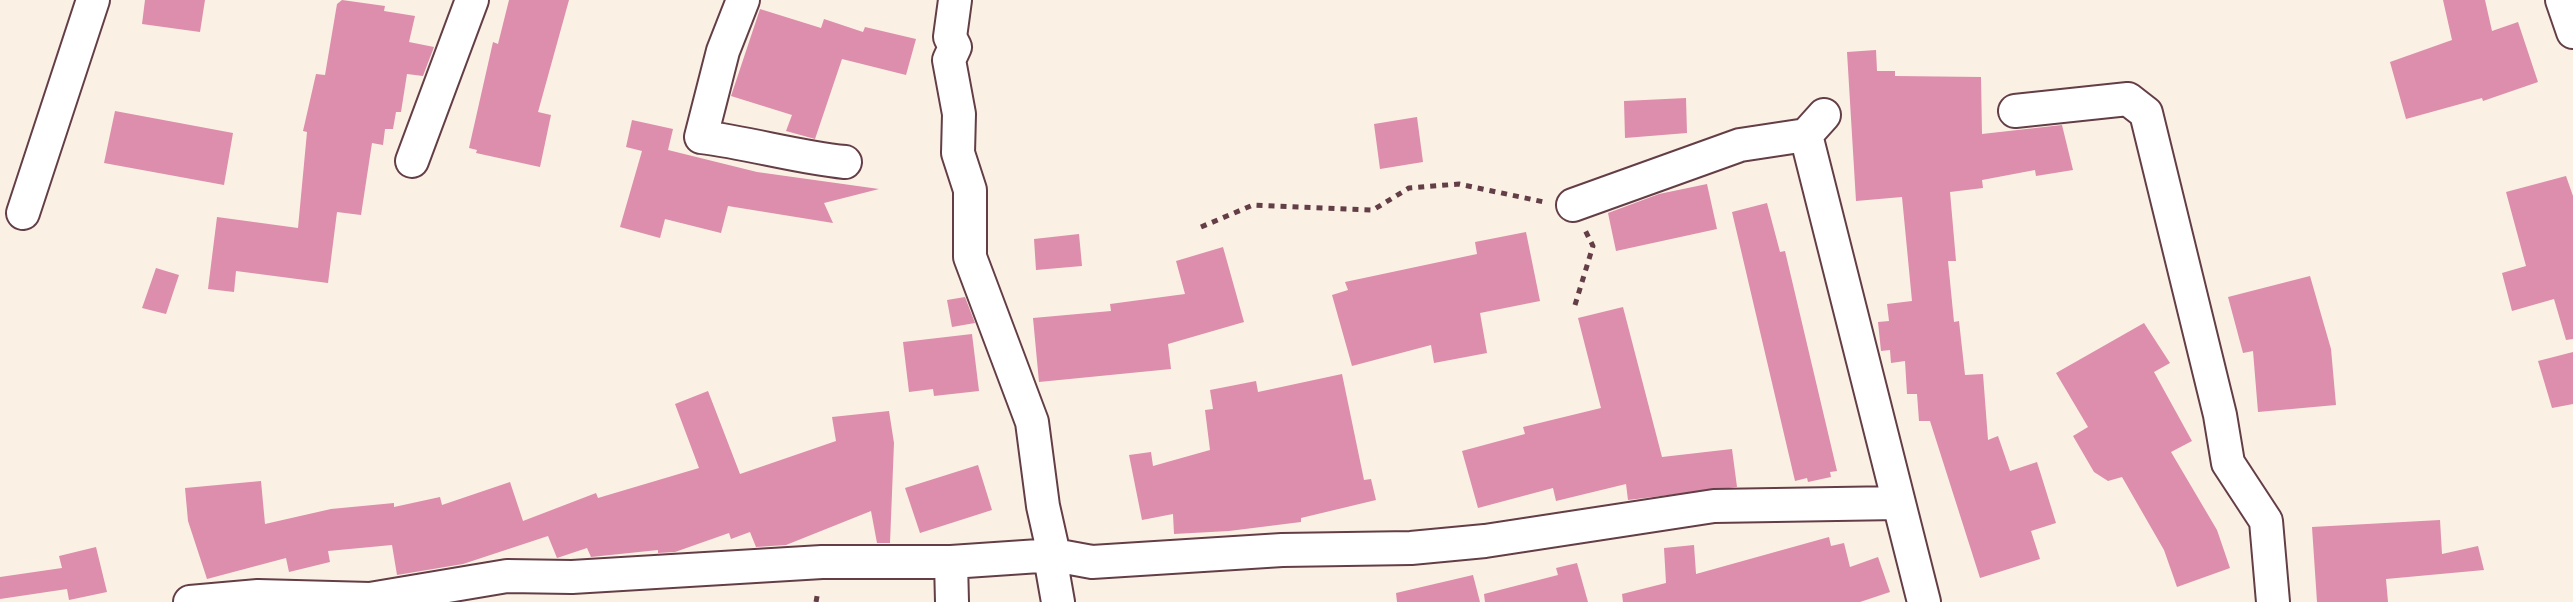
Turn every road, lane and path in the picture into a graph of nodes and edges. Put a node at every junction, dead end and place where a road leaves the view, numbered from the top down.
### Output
1 (93, 0) edge
2 (472, 0) edge
3 (743, 0) edge
4 (955, 0) edge
5 (2562, 0) edge
6 (2573, 32) edge
7 (2015, 111) dead end
8 (412, 161) dead end
9 (845, 162) dead end
10 (1573, 205) junction
11 (23, 213) dead end
12 (1201, 227) dead end
13 (1575, 305) dead end
14 (1898, 503) junction
15 (1054, 555) junction
16 (951, 562) junction
17 (190, 602) edge
18 (952, 602) edge
19 (1058, 602) edge
20 (1924, 602) edge
21 (2273, 602) edge

1 - 11 street
2 - 8 street
3 - 9 street
4 - 15 street
5 - 6 street
7 - 21 street
10 - 12 path
10 - 13 path
10 - 14 street
14 - 15 street
14 - 20 street
15 - 16 street
15 - 19 street
16 - 17 street
16 - 18 street

